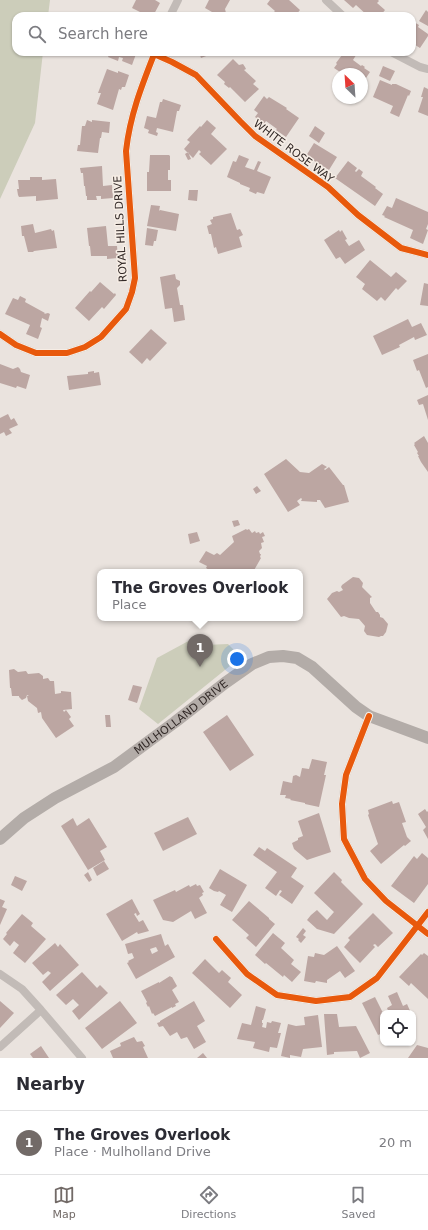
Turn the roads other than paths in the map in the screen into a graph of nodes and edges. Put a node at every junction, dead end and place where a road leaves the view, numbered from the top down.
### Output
1 (178, 0) edge
2 (326, 0) edge
3 (172, 12) edge
4 (338, 12) edge
5 (154, 56) edge
6 (161, 56) edge
7 (399, 56) edge
8 (428, 69) edge
9 (428, 255) edge
10 (0, 334) edge
11 (369, 716) junction
12 (428, 738) edge
13 (0, 839) edge
14 (428, 912) edge
15 (417, 926) junction
16 (428, 934) edge
17 (216, 939) dead end
18 (0, 974) edge
19 (41, 1010) junction
20 (0, 1047) edge
21 (82, 1058) edge

1 - 3 street
2 - 4 street
5 - 10 street, ROYAL HILLS DRIVE
6 - 9 street, WHITE ROSE WAY
7 - 8 street
11 - 12 main road, MULHOLLAND DRIVE
11 - 13 main road, MULHOLLAND DRIVE
11 - 15 street
14 - 15 street
15 - 16 street
15 - 17 street
18 - 19 street
19 - 20 street
19 - 21 street

